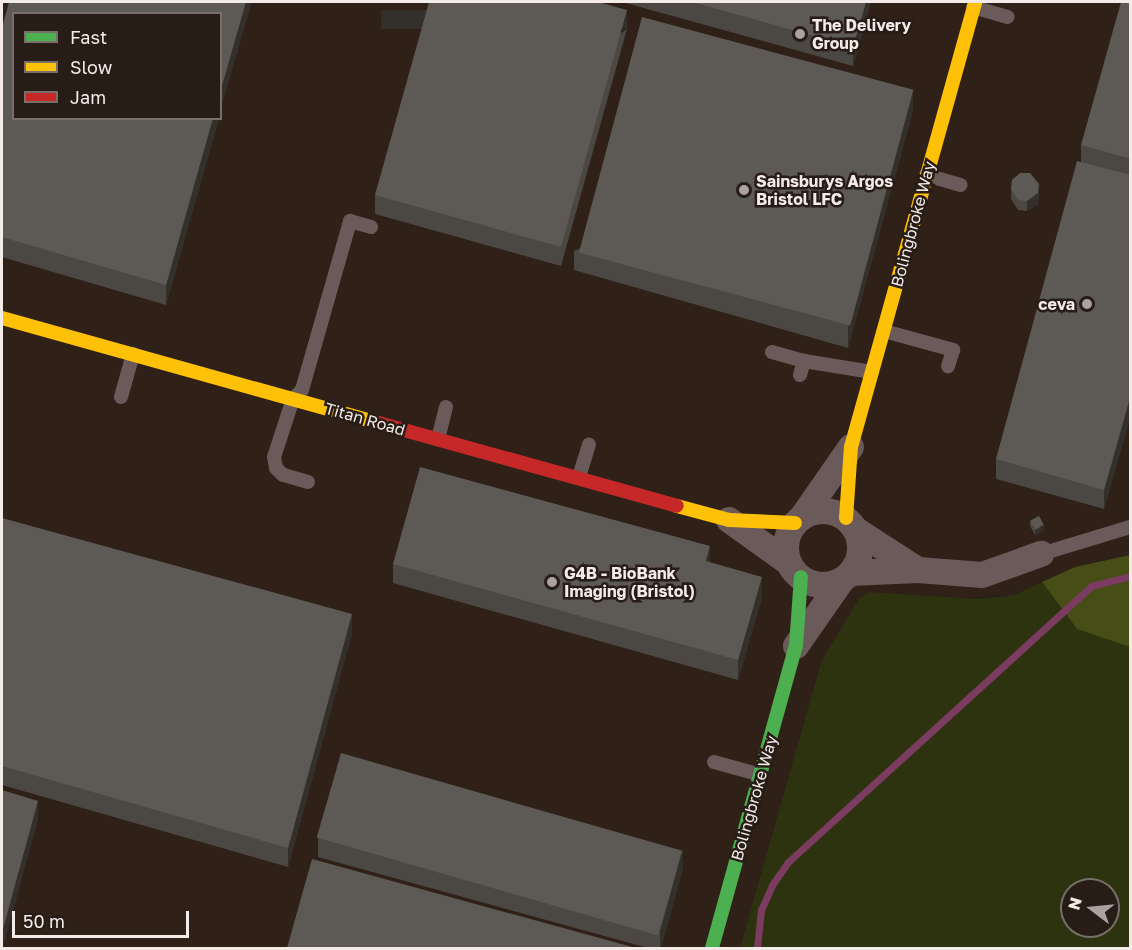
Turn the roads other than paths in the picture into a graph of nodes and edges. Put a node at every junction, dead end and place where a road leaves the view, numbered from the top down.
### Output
1 (974, 4) edge
2 (1008, 17) dead end
3 (926, 175) junction
4 (961, 185) dead end
5 (371, 227) dead end
6 (2, 318) edge
7 (884, 331) junction
8 (772, 352) dead end
9 (133, 354) junction
10 (948, 366) dead end
11 (872, 372) junction
12 (121, 397) dead end
13 (293, 399) junction
14 (446, 407) dead end
15 (438, 439) junction
16 (589, 444) dead end
17 (851, 447) junction
18 (579, 477) junction
19 (308, 483) dead end
20 (729, 520) junction
21 (799, 520) junction
22 (851, 524) junction
23 (1131, 527) edge
24 (1041, 554) joint
25 (795, 570) junction
26 (918, 570) junction
27 (847, 576) junction
28 (796, 646) junction
29 (714, 762) dead end
30 (761, 775) junction
31 (712, 948) edge

1 - 2 lane
1 - 3 street, Bolingbroke Way
3 - 4 lane
3 - 7 street, Bolingbroke Way
5 - 13 lane
6 - 9 street, Titan Road
7 - 10 lane
7 - 11 street, Bolingbroke Way
8 - 11 lane
9 - 12 lane
9 - 13 street, Titan Road
11 - 17 street, Bolingbroke Way
13 - 15 street, Titan Road
13 - 19 lane
14 - 15 lane
15 - 18 street, Titan Road
16 - 18 lane
17 - 21 street, Bolingbroke Way
17 - 22 street, Bolingbroke Way
18 - 20 street, Titan Road
20 - 21 street, Titan Road
20 - 25 street, Titan Road
21 - 22 street
21 - 25 street
22 - 26 street
22 - 27 street
23 - 24 lane
24 - 26 street
25 - 27 street
25 - 28 street, Bolingbroke Way
26 - 27 street
27 - 28 street, Bolingbroke Way
28 - 30 street, Bolingbroke Way
29 - 30 lane
30 - 31 street, Bolingbroke Way

